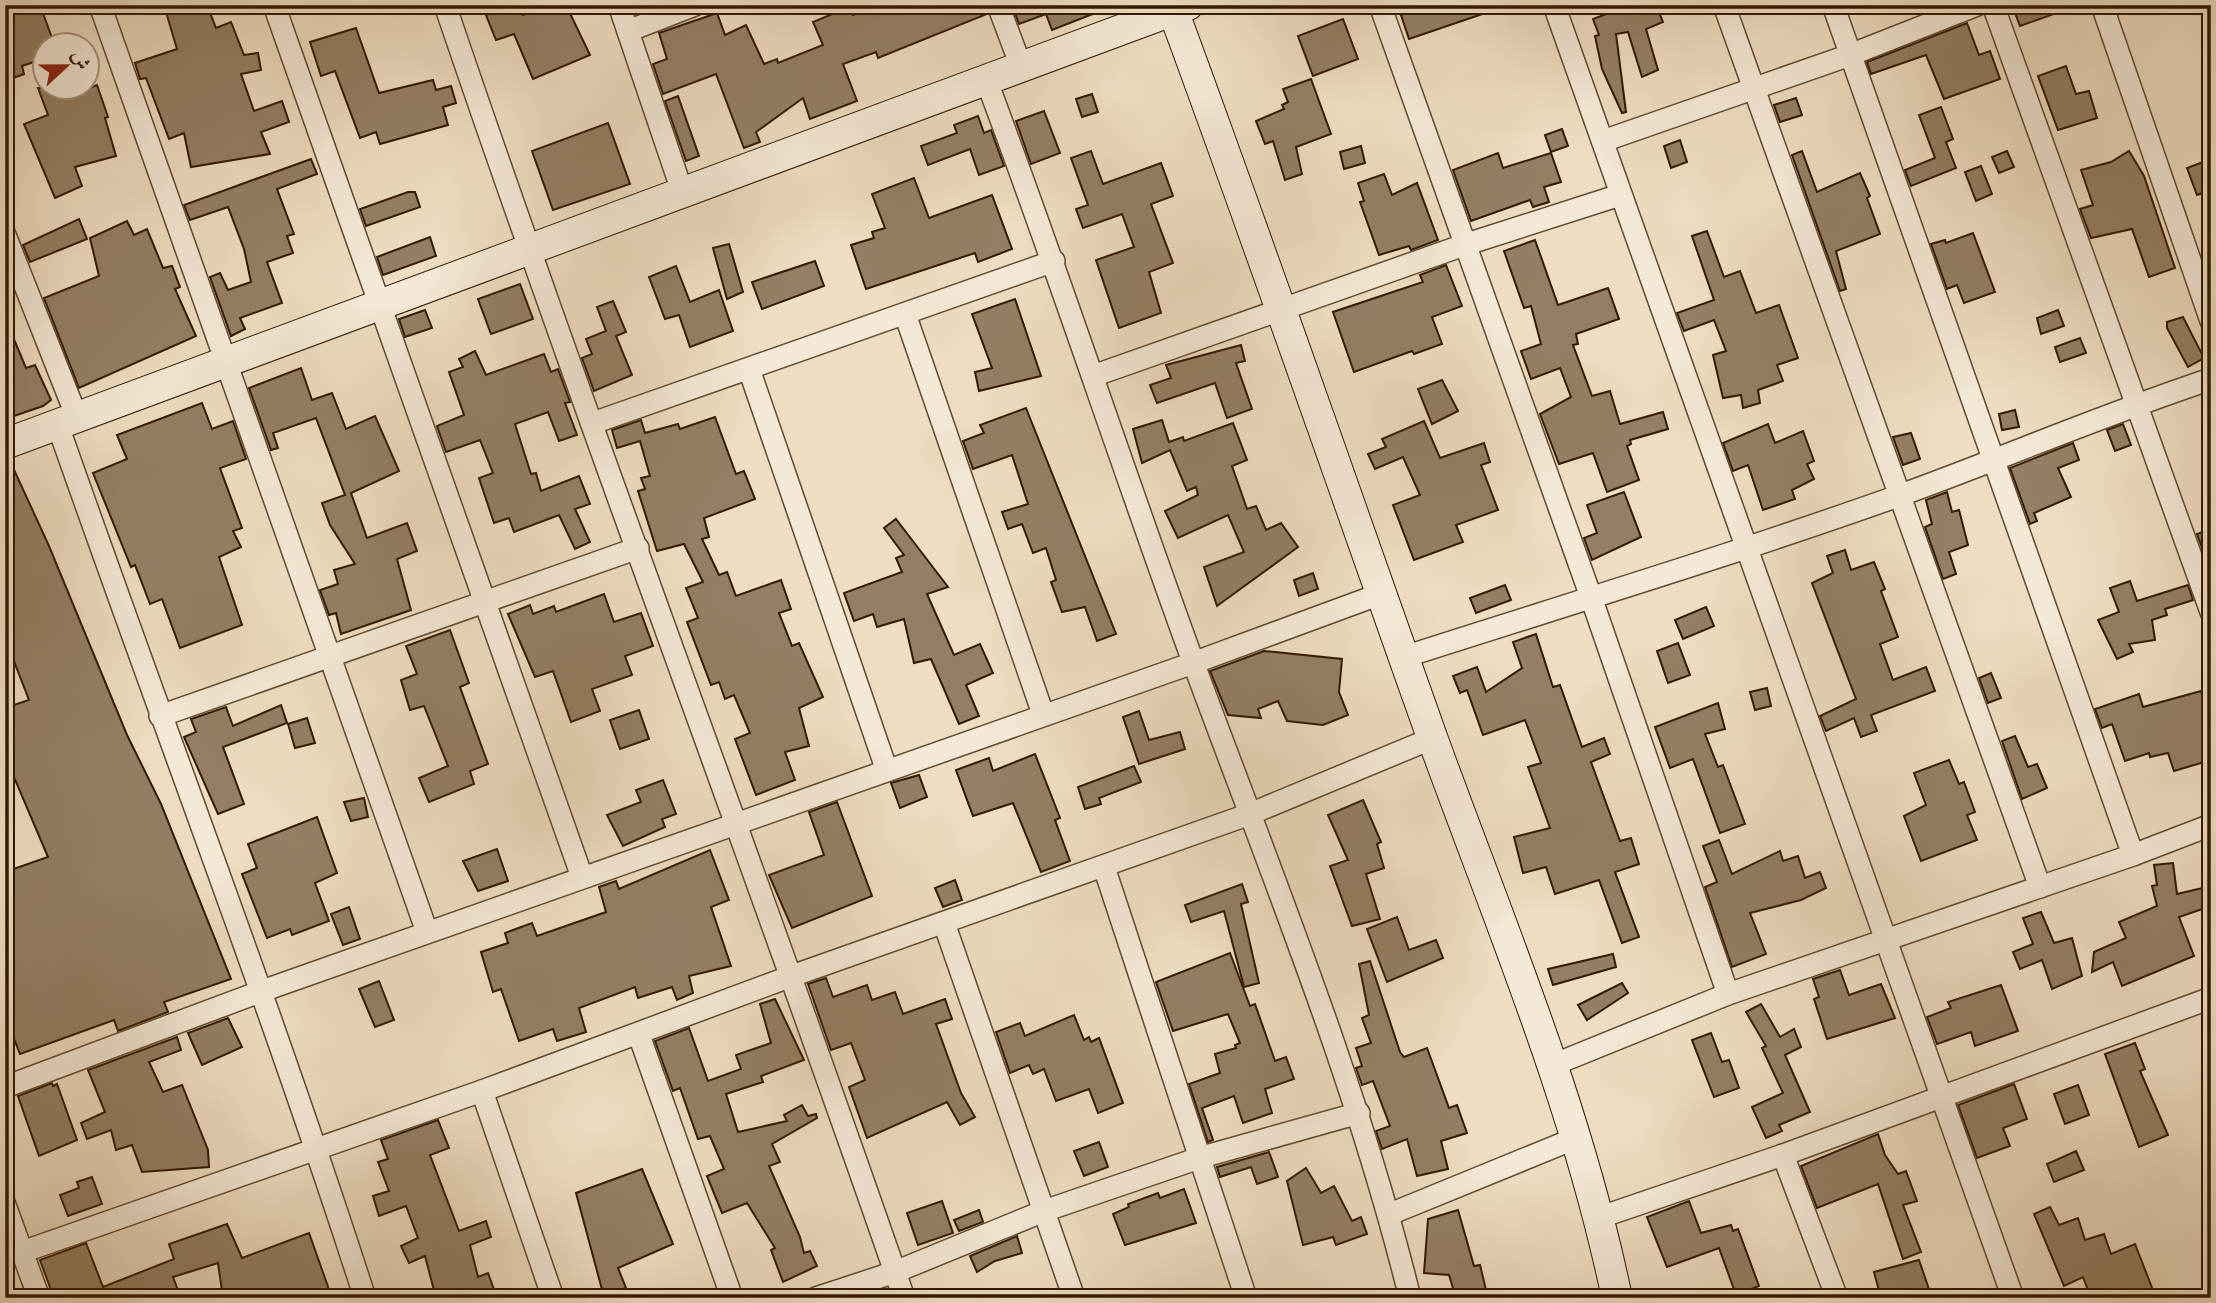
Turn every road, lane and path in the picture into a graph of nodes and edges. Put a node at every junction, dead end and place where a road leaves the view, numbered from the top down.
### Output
1 (100, 5) edge
2 (274, 5) edge
3 (445, 5) edge
4 (618, 5) edge
5 (695, 5) edge
6 (998, 5) edge
7 (1380, 5) edge
8 (1554, 5) edge
9 (1724, 5) edge
10 (1833, 5) edge
11 (1977, 5) edge
12 (1993, 5) edge
13 (2102, 5) edge
14 (1178, 7) edge
15 (628, 30) junction
16 (1850, 55) junction
17 (1022, 69) junction
18 (987, 82) junction
19 (1755, 89) junction
20 (1603, 141) junction
21 (683, 194) junction
22 (1620, 195) junction
23 (5, 235) edge
24 (1464, 245) junction
25 (528, 250) junction
26 (1054, 261) junction
27 (378, 305) junction
28 (1280, 311) junction
29 (905, 314) junction
30 (2211, 321) edge
31 (228, 361) junction
32 (749, 369) junction
33 (1093, 376) junction
34 (2211, 379) edge
35 (2137, 403) junction
36 (66, 419) junction
37 (593, 423) junction
38 (5, 444) edge
39 (1993, 462) junction
40 (1898, 496) junction
41 (638, 548) junction
42 (1747, 549) junction
43 (1383, 593) junction
44 (1591, 597) junction
45 (485, 603) junction
46 (2211, 612) edge
47 (328, 657) junction
48 (1404, 657) junction
49 (1193, 663) junction
50 (1043, 714) junction
51 (160, 716) junction
52 (1433, 738) junction
53 (886, 768) junction
54 (1250, 814) junction
55 (736, 823) junction
56 (2211, 825) edge
57 (2133, 855) junction
58 (1104, 867) junction
59 (582, 877) junction
60 (2040, 887) junction
61 (944, 923) junction
62 (428, 932) junction
63 (1885, 938) junction
64 (789, 977) junction
65 (262, 991) junction
66 (1728, 994) junction
67 (2211, 998) edge
68 (639, 1035) junction
69 (1553, 1065) junction
70 (5, 1087) edge
71 (482, 1091) junction
72 (1939, 1096) junction
73 (1359, 1113) junction
74 (1576, 1138) junction
75 (317, 1148) junction
76 (1783, 1155) junction
77 (1202, 1157) junction
78 (5, 1205) edge
79 (1044, 1210) junction
80 (1390, 1214) junction
81 (1598, 1217) junction
82 (22, 1252) junction
83 (895, 1272) junction
84 (39, 1298) edge
85 (365, 1298) edge
86 (553, 1298) edge
87 (732, 1298) edge
88 (816, 1298) edge
89 (904, 1298) edge
90 (1074, 1298) edge
91 (1246, 1298) edge
92 (1410, 1298) edge
93 (1617, 1298) edge
94 (1837, 1298) edge
95 (2013, 1298) edge

1 - 31 street
2 - 27 street
3 - 25 street
4 - 15 street
5 - 15 street
6 - 17 street
7 - 24 street
8 - 20 street
9 - 19 street
10 - 16 street
11 - 16 street
12 - 35 street
13 - 30 street
14 - 17 street
14 - 28 street
15 - 21 street
16 - 19 street
16 - 39 street
17 - 18 street
18 - 21 street
18 - 26 street
19 - 20 street
19 - 40 street
20 - 22 street
21 - 25 street
22 - 24 street
22 - 42 street
23 - 36 street
24 - 28 street
24 - 44 street
25 - 27 street
25 - 37 street
26 - 29 street
26 - 33 street
27 - 31 street
27 - 45 street
28 - 33 street
28 - 43 street
29 - 32 street
29 - 50 street
31 - 36 street
31 - 47 street
32 - 37 street
32 - 53 street
33 - 49 street
34 - 35 street
35 - 39 street
35 - 46 street
36 - 38 street
36 - 51 street
37 - 41 street
39 - 40 street
39 - 57 street
40 - 42 street
40 - 60 street
41 - 45 street
41 - 55 street
42 - 44 street
42 - 63 street
43 - 48 street
43 - 49 street
44 - 48 street
44 - 66 street
45 - 47 street
45 - 59 street
47 - 51 street
47 - 62 street
48 - 52 street
49 - 50 street
49 - 54 street
50 - 53 street
51 - 65 street
52 - 54 street
52 - 69 street
53 - 55 street
54 - 58 street
54 - 73 street
55 - 59 street
55 - 64 street
56 - 57 street
57 - 60 street
58 - 61 street
58 - 77 street
59 - 62 street
60 - 63 street
61 - 64 street
61 - 79 street
62 - 65 street
63 - 66 street
63 - 72 street
64 - 68 street
64 - 83 street
65 - 70 street
65 - 75 street
66 - 69 street
67 - 72 street
68 - 71 street
68 - 87 street
69 - 74 street
71 - 75 street
71 - 86 street
72 - 76 street
72 - 95 street
73 - 77 street
73 - 80 street
74 - 80 street
74 - 81 street
75 - 82 street
75 - 85 street
76 - 81 street
76 - 94 street
77 - 79 street
77 - 91 street
78 - 82 street
79 - 83 street
79 - 90 street
80 - 92 street
81 - 93 street
82 - 84 street
83 - 88 street
83 - 89 street

